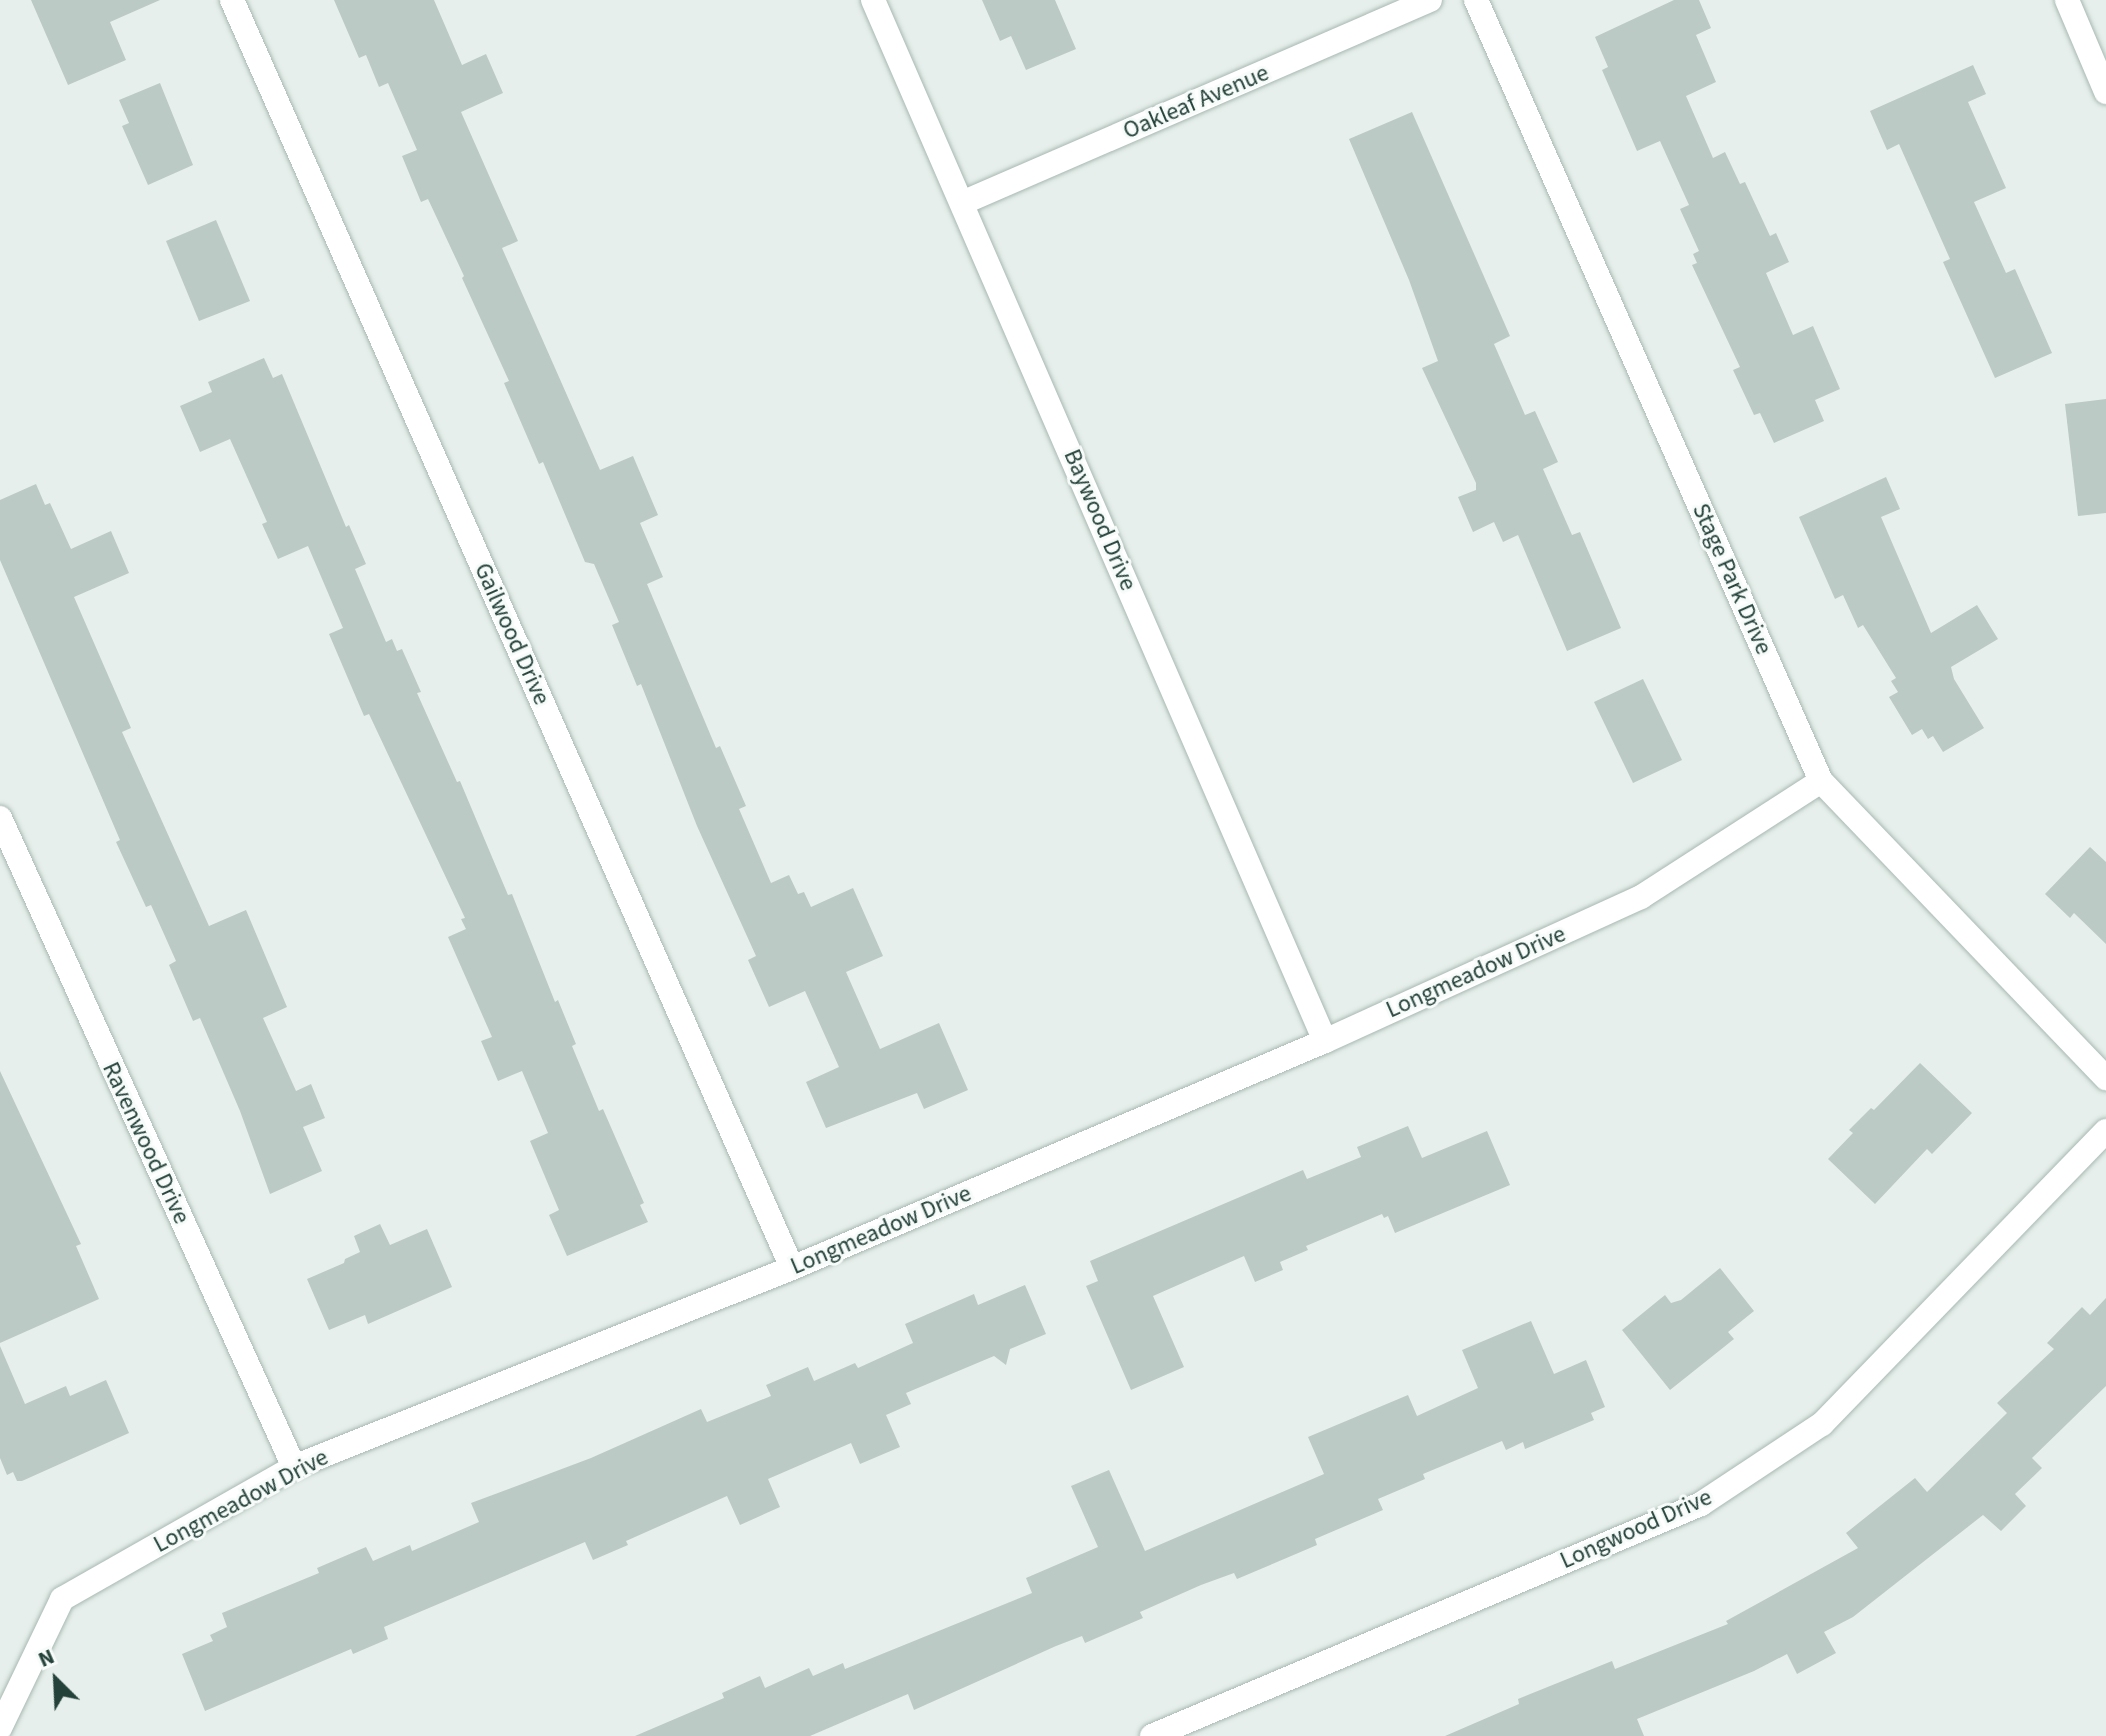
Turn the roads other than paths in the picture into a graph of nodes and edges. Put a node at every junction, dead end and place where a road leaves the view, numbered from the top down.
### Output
1 (232, 0) edge
2 (873, 0) edge
3 (1430, 0) edge
4 (1476, 0) edge
5 (2067, 0) edge
6 (2106, 92) edge
7 (962, 203) junction
8 (1821, 781) junction
9 (0, 818) edge
10 (1325, 1041) junction
11 (2106, 1078) edge
12 (2106, 1131) edge
13 (792, 1268) junction
14 (294, 1467) junction
15 (0, 1728) edge
16 (1152, 1736) edge

1 - 13 street, Gailwood Drive
2 - 7 street, Baywood Drive
3 - 7 street, Oakleaf Avenue
4 - 8 street, Stage Park Drive
5 - 6 street
7 - 10 street, Baywood Drive
8 - 10 street, Longmeadow Drive
8 - 11 street, Stage Park Drive
9 - 14 street, Ravenwood Drive
10 - 13 street, Longmeadow Drive
12 - 16 street, Longwood Drive
13 - 14 street, Longmeadow Drive
14 - 15 street, Longmeadow Drive

